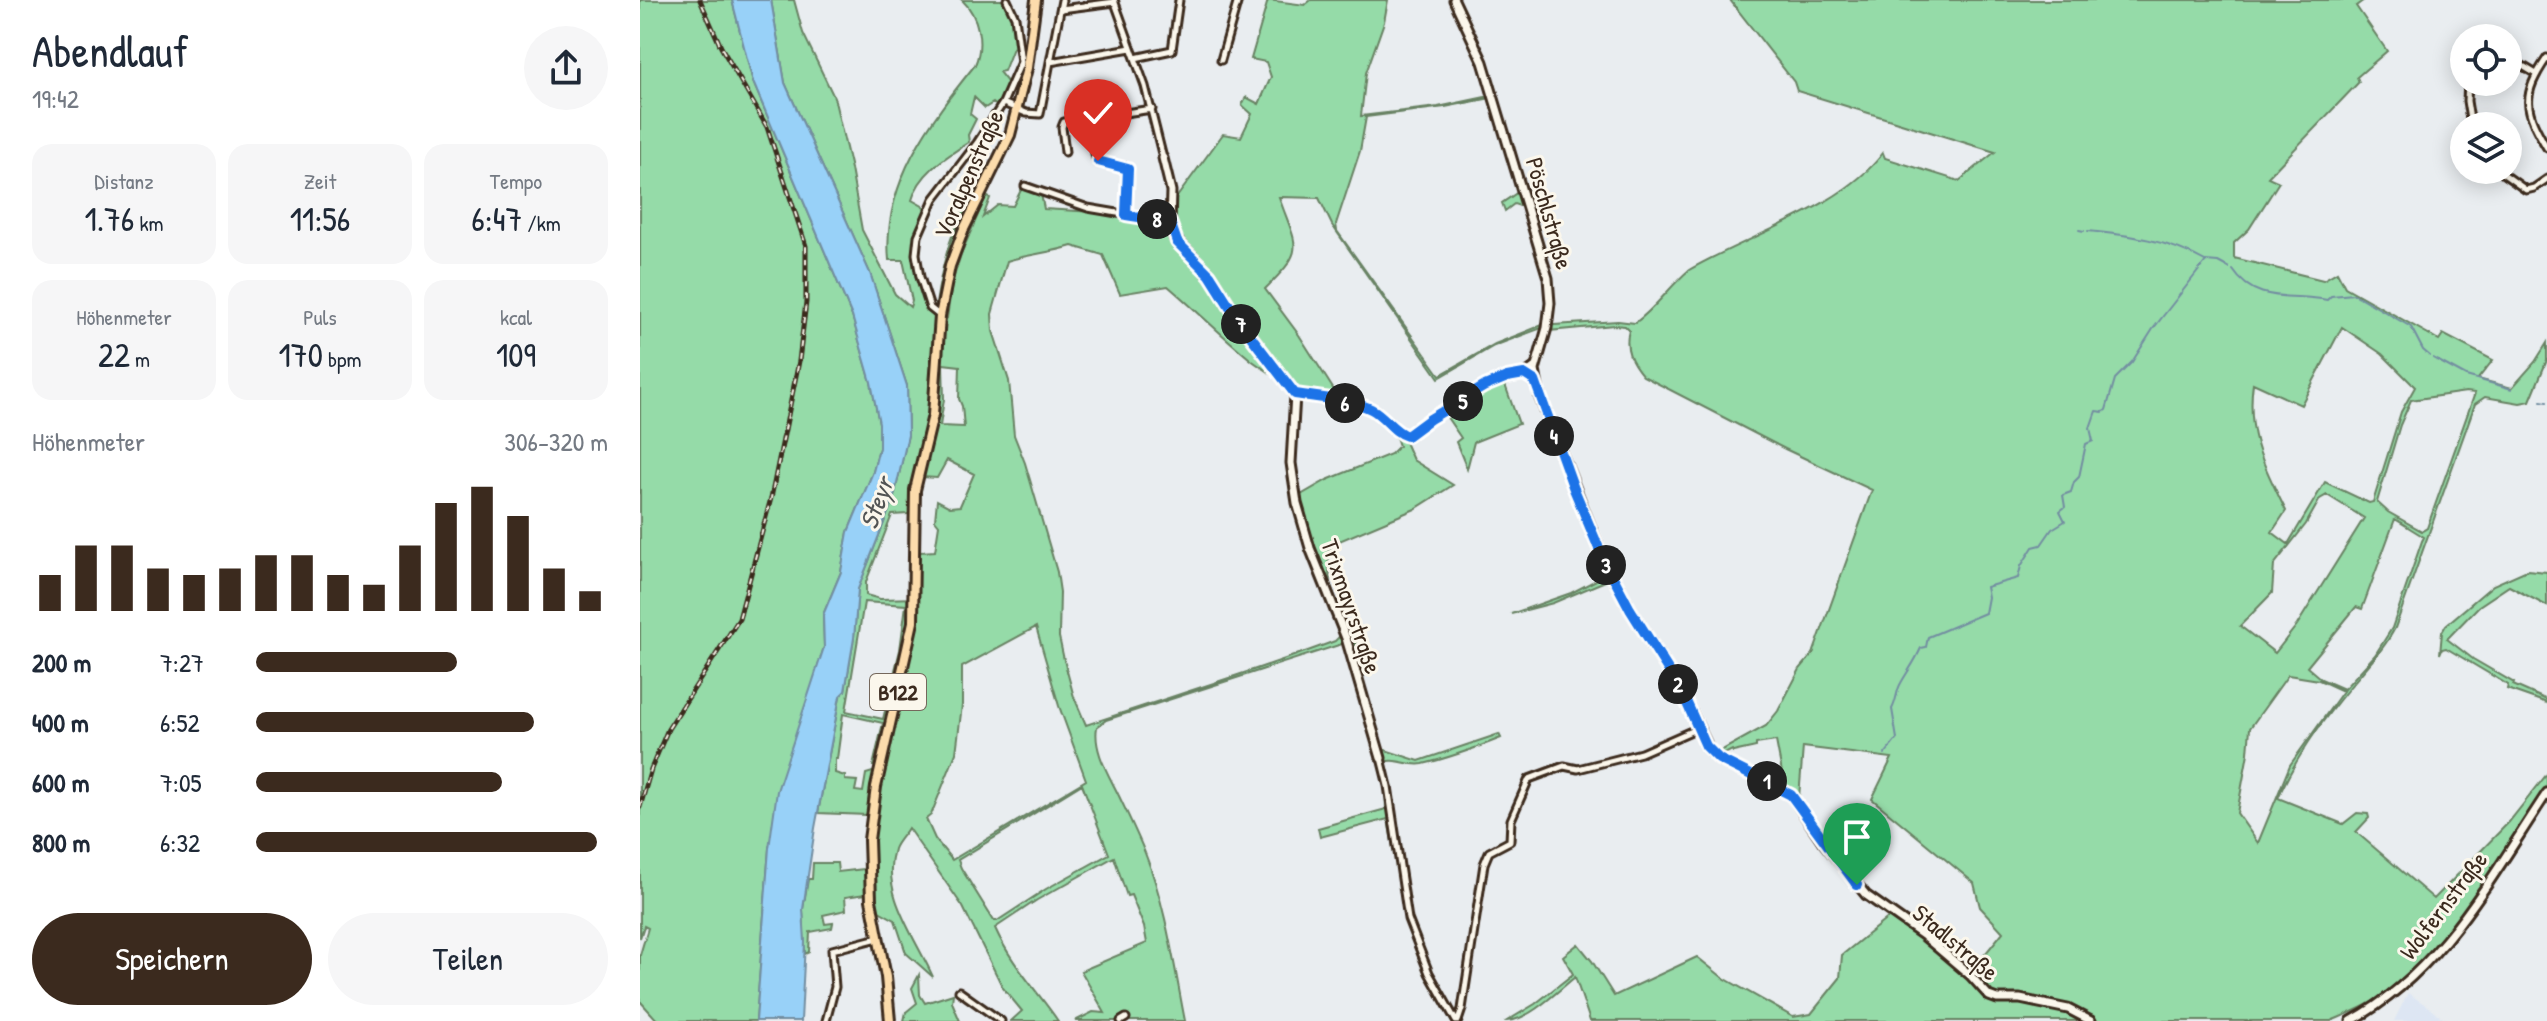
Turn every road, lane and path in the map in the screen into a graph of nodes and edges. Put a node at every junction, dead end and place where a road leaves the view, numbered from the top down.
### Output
1 (1007, 0) edge
2 (1036, 0) edge
3 (1062, 0) edge
4 (1179, 0) edge
5 (1238, 0) edge
6 (1454, 0) edge
7 (1115, 1) edge
8 (1060, 9) junction
9 (1131, 48) junction
10 (1135, 58) junction
11 (2547, 58) edge
12 (1221, 60) dead end
13 (1050, 62) junction
14 (2522, 66) edge
15 (2541, 67) junction
16 (2547, 72) edge
17 (2536, 74) junction
18 (1003, 103) junction
19 (1152, 109) junction
20 (1018, 110) junction
21 (1089, 118) junction
22 (2547, 148) edge
23 (1065, 152) dead end
24 (1163, 158) joint
25 (2547, 179) edge
26 (2518, 184) edge
27 (1025, 186) dead end
28 (1126, 215) junction
29 (1170, 222) junction
30 (940, 316) junction
31 (1536, 366) junction
32 (1524, 374) junction
33 (1535, 381) junction
34 (1295, 394) junction
35 (1698, 728) junction
36 (1381, 758) joint
37 (2547, 793) edge
38 (878, 938) junction
39 (959, 991) dead end
40 (826, 1021) edge
41 (890, 1021) edge
42 (1001, 1021) edge
43 (1457, 1021) edge
44 (2091, 1021) edge
45 (2351, 1021) edge

1 - 18 street, Voralpenstraße
2 - 20 main road, Voralpenstraße / B122
3 - 8 street
4 - 10 street
5 - 12 street
6 - 31 street, Pöschlstraße
7 - 8 street
7 - 9 street
8 - 13 street
9 - 10 street
9 - 13 street
10 - 19 street
11 - 15 street
13 - 20 street
14 - 17 street
15 - 16 street
15 - 17 street
17 - 22 street
18 - 20 street
18 - 30 street, Voralpenstraße
19 - 21 street
19 - 24 street
20 - 30 main road, Voralpenstraße / B122
21 - 23 street
21 - 28 street
24 - 29 street
25 - 26 street
27 - 28 street
28 - 29 street
29 - 34 street
30 - 38 main road, Voralpenstraße / B122
31 - 32 street
31 - 33 street, Stadlstraße
32 - 33 street
32 - 34 street
33 - 35 street, Stadlstraße
34 - 36 street, Trixmayrstraße
35 - 43 street
35 - 44 street, Stadlstraße
36 - 43 street, Trixmayrstraße
37 - 45 street, Wolfernstraße
38 - 40 street
38 - 41 main road, B122
39 - 42 street

